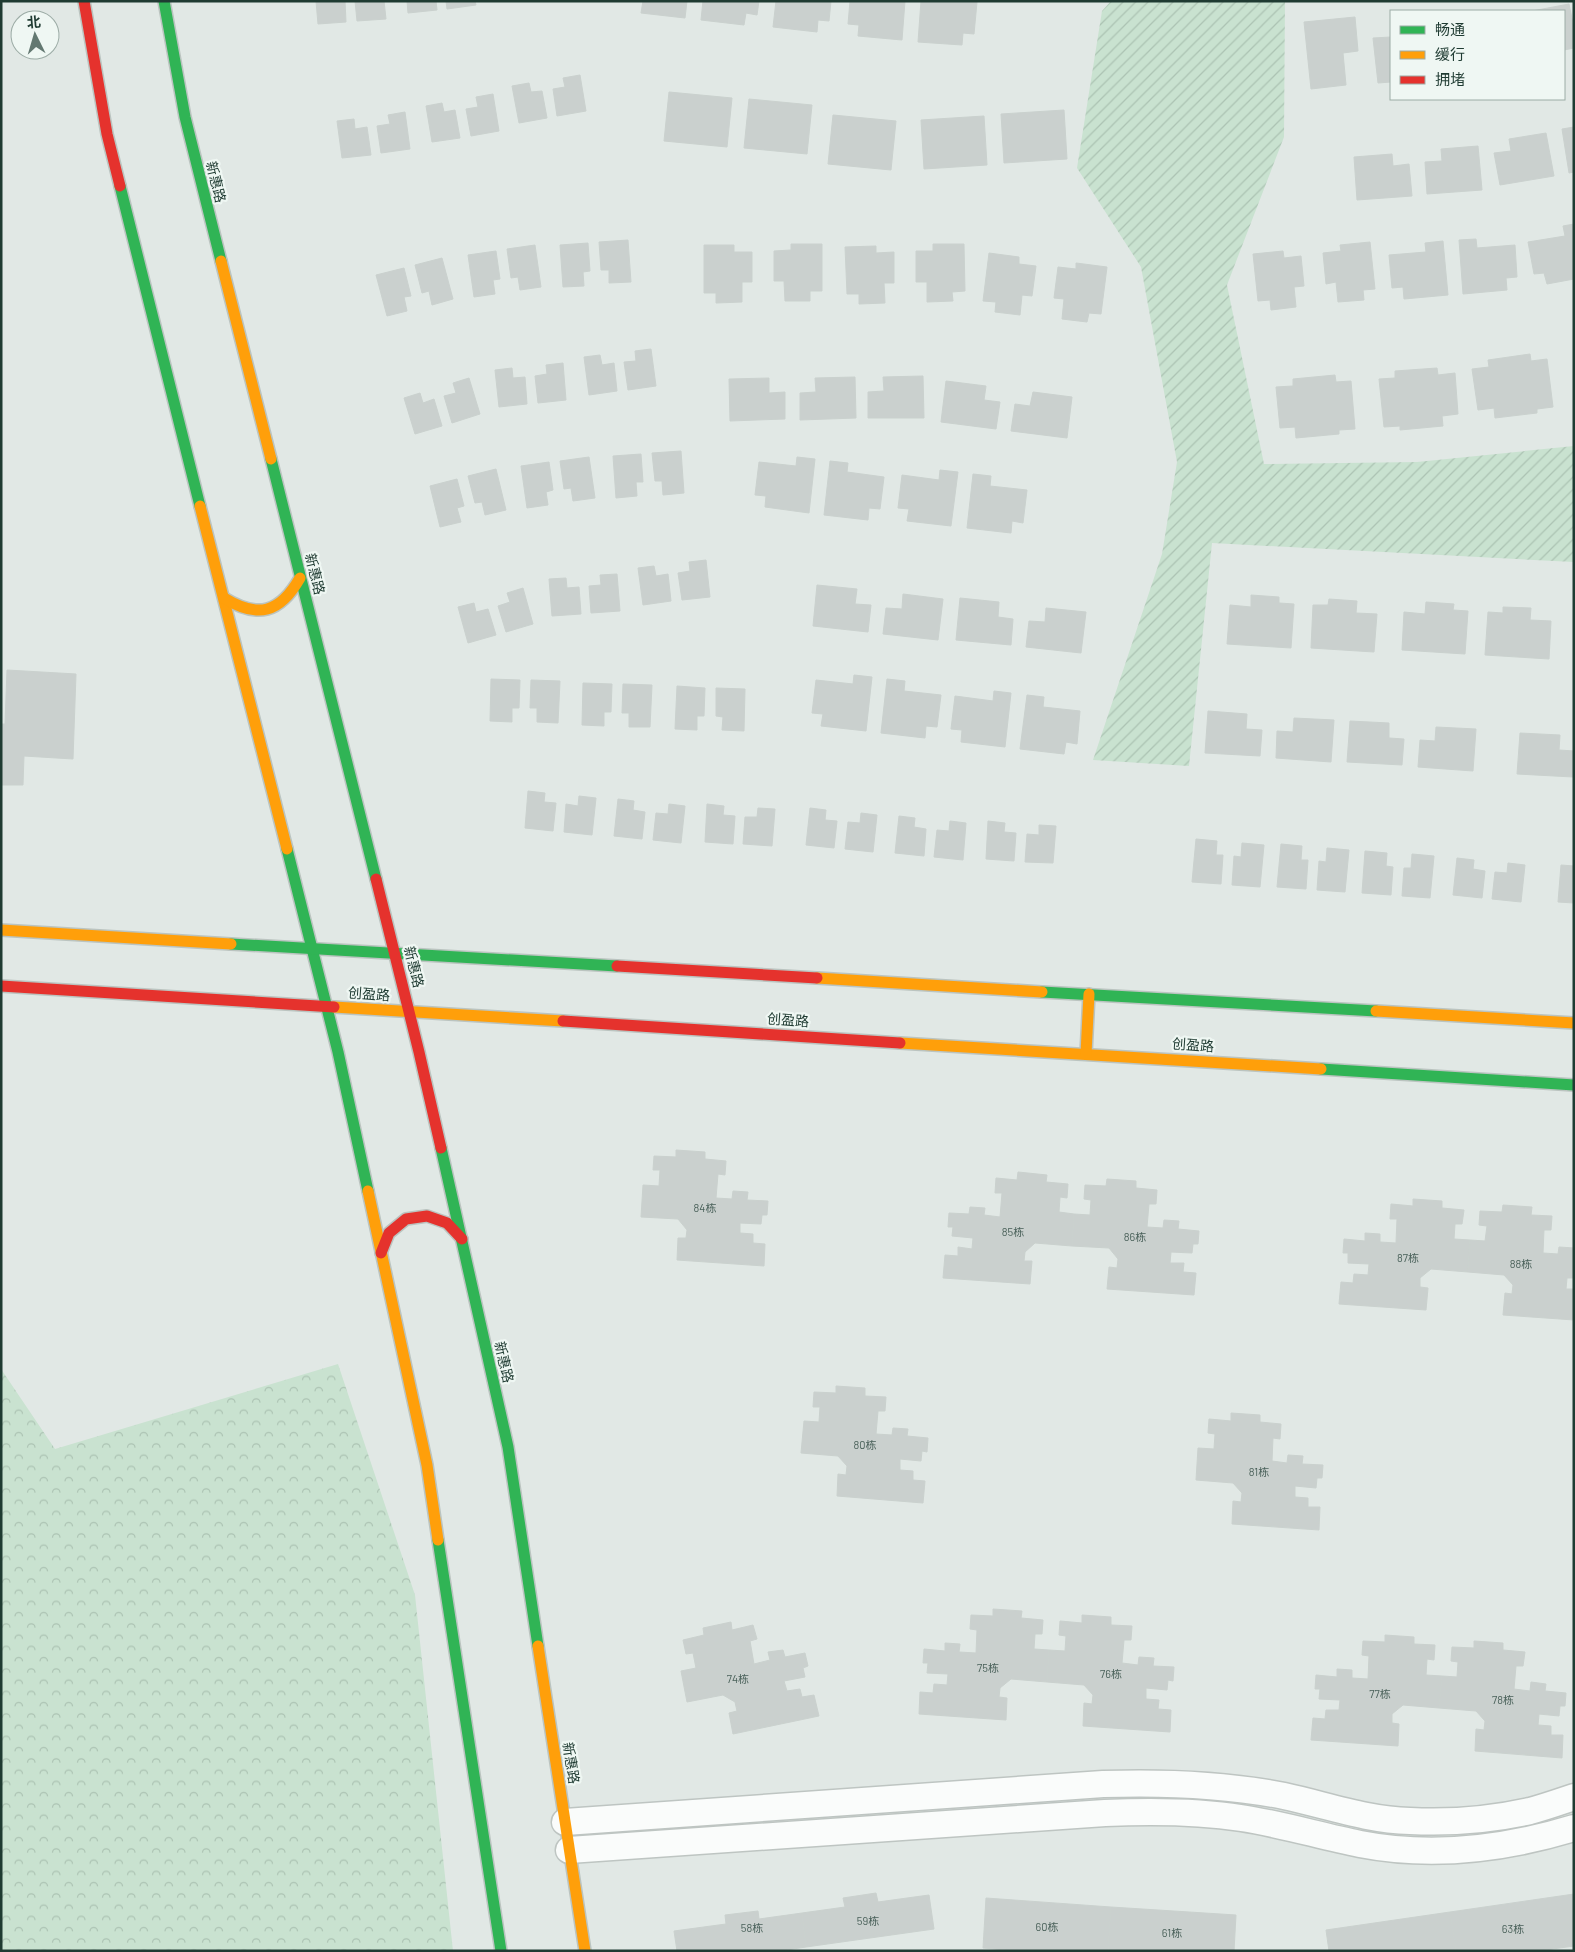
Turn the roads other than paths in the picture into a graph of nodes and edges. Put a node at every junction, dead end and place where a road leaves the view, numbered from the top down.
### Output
1 (84, 1) edge
2 (164, 1) edge
3 (300, 578) junction
4 (224, 598) junction
5 (1, 930) edge
6 (311, 948) junction
7 (394, 953) junction
8 (1, 986) edge
9 (1089, 994) junction
10 (326, 1006) junction
11 (409, 1011) junction
12 (1574, 1023) edge
13 (1086, 1054) junction
14 (1574, 1085) edge
15 (462, 1240) junction
16 (381, 1252) junction
17 (1574, 1798) edge
18 (565, 1822) junction
19 (1574, 1828) edge
20 (570, 1850) junction
21 (501, 1951) edge
22 (585, 1951) edge

1 - 4 main road
2 - 3 main road, 新惠路
3 - 4 main road
3 - 7 main road, 新惠路
4 - 6 main road
5 - 6 main road
6 - 7 main road
6 - 10 main road
7 - 9 main road
7 - 11 main road, 新惠路
8 - 10 main road, 创盈路
9 - 12 main road
9 - 13 main road
10 - 11 main road, 创盈路
10 - 16 main road
11 - 13 main road, 创盈路
11 - 15 main road, 新惠路
13 - 14 main road, 创盈路
15 - 16 main road
15 - 18 main road, 新惠路
16 - 21 main road
17 - 18 street
18 - 20 main road, 新惠路
19 - 20 street
20 - 22 main road, 新惠路

